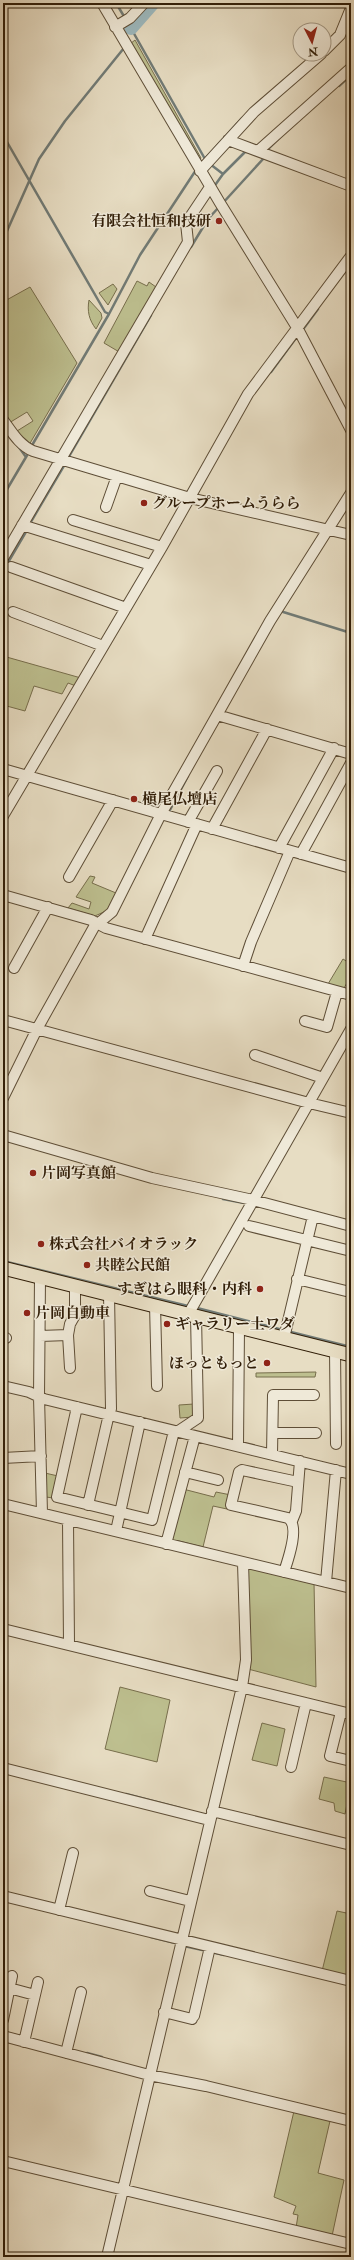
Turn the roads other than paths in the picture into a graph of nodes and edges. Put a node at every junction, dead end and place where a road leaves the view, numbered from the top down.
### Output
1 (102, 3) edge
2 (144, 3) edge
3 (351, 8) edge
4 (123, 22) junction
5 (332, 43) edge
6 (312, 62) edge
7 (351, 68) edge
8 (228, 140) junction
9 (262, 153) junction
10 (203, 166) junction
11 (351, 186) edge
12 (211, 189) junction
13 (351, 256) edge
14 (298, 329) junction
15 (3, 420) edge
16 (351, 430) edge
17 (65, 459) junction
18 (117, 476) junction
19 (351, 493) edge
20 (192, 499) junction
21 (106, 507) dead end
22 (73, 520) dead end
23 (26, 527) junction
24 (327, 529) junction
25 (351, 535) edge
26 (162, 548) junction
27 (3, 558) edge
28 (151, 565) junction
29 (11, 567) dead end
30 (126, 608) junction
31 (13, 612) dead end
32 (103, 646) junction
33 (219, 715) junction
34 (267, 729) junction
35 (334, 748) junction
36 (351, 754) edge
37 (351, 763) edge
38 (3, 768) edge
39 (217, 771) dead end
40 (28, 776) junction
41 (112, 802) junction
42 (161, 814) junction
43 (3, 816) edge
44 (194, 825) junction
45 (212, 829) junction
46 (279, 848) junction
47 (289, 853) junction
48 (301, 854) junction
49 (351, 868) edge
50 (69, 877) dead end
51 (3, 895) edge
52 (48, 908) junction
53 (98, 923) junction
54 (146, 937) junction
55 (244, 964) junction
56 (14, 968) dead end
57 (336, 992) junction
58 (351, 995) edge
59 (3, 1020) edge
60 (305, 1021) dead end
61 (39, 1029) junction
62 (351, 1030) edge
63 (255, 1055) dead end
64 (323, 1078) junction
65 (3, 1098) edge
66 (311, 1102) junction
67 (351, 1113) edge
68 (3, 1135) edge
69 (253, 1200) junction
70 (312, 1219) junction
71 (250, 1226) dead end
72 (351, 1226) edge
73 (306, 1239) junction
74 (351, 1251) edge
75 (3, 1268) edge
76 (40, 1278) junction
77 (297, 1279) junction
78 (75, 1286) junction
79 (346, 1291) dead end
80 (109, 1294) junction
81 (155, 1305) junction
82 (192, 1314) junction
83 (239, 1327) junction
84 (285, 1333) junction
85 (68, 1335) junction
86 (42, 1336) junction
87 (335, 1351) junction
88 (351, 1355) edge
89 (70, 1368) dead end
90 (3, 1386) edge
91 (157, 1386) dead end
92 (314, 1395) dead end
93 (39, 1396) junction
94 (77, 1407) junction
95 (110, 1412) junction
96 (140, 1422) junction
97 (180, 1430) junction
98 (273, 1433) junction
99 (316, 1433) dead end
100 (195, 1436) junction
101 (238, 1443) junction
102 (336, 1444) dead end
103 (272, 1451) junction
104 (41, 1456) junction
105 (3, 1458) edge
106 (300, 1461) junction
107 (336, 1470) junction
108 (185, 1472) junction
109 (351, 1474) edge
110 (218, 1480) dead end
111 (298, 1482) junction
112 (3, 1504) edge
113 (88, 1505) junction
114 (42, 1511) junction
115 (120, 1512) junction
116 (68, 1520) junction
117 (292, 1520) junction
118 (116, 1529) junction
119 (166, 1542) junction
120 (243, 1563) junction
121 (285, 1569) junction
122 (327, 1579) junction
123 (351, 1588) edge
124 (3, 1628) edge
125 (69, 1642) junction
126 (242, 1684) junction
127 (306, 1703) junction
128 (346, 1713) edge
129 (351, 1761) edge
130 (3, 1768) edge
131 (291, 1768) dead end
132 (212, 1815) junction
133 (351, 1845) edge
134 (73, 1853) dead end
135 (150, 1891) dead end
136 (3, 1896) edge
137 (190, 1901) junction
138 (59, 1910) junction
139 (182, 1942) junction
140 (209, 1950) junction
141 (12, 1976) dead end
142 (351, 1981) edge
143 (38, 1982) dead end
144 (9, 1988) junction
145 (81, 1992) dead end
146 (35, 1995) junction
147 (167, 2013) junction
148 (3, 2020) edge
149 (3, 2036) edge
150 (24, 2039) junction
151 (67, 2050) junction
152 (151, 2074) junction
153 (351, 2122) edge
154 (3, 2161) edge
155 (123, 2191) junction
156 (351, 2244) edge
157 (107, 2257) edge

1 - 4 street
2 - 4 street
3 - 5 street
4 - 10 street
6 - 8 street
7 - 9 street
8 - 9 street
8 - 10 street
9 - 11 street
10 - 12 street
12 - 14 street
12 - 17 street
13 - 14 street
14 - 16 street
14 - 20 street
15 - 17 street
17 - 18 street
17 - 23 street
18 - 20 street
18 - 21 street
19 - 24 street
20 - 24 street
20 - 26 street
22 - 26 street
23 - 27 street
23 - 28 street
24 - 25 street
24 - 33 street
26 - 28 street
28 - 30 street
29 - 30 street
30 - 32 street
31 - 32 street
32 - 40 street
33 - 34 street
33 - 42 street
34 - 35 street
34 - 45 street
35 - 36 street
35 - 46 street
37 - 48 street
38 - 40 street
39 - 44 street
40 - 41 street
40 - 43 street
41 - 42 street
41 - 50 street
42 - 44 street
42 - 53 street
44 - 45 street
44 - 54 street
45 - 46 street
46 - 47 street
47 - 48 street
47 - 55 street
48 - 49 street
51 - 52 street
52 - 53 street
52 - 56 street
53 - 54 street
53 - 61 street
54 - 55 street
55 - 57 street
57 - 58 street
57 - 60 street
59 - 61 street
61 - 65 street
61 - 66 street
62 - 64 street
63 - 64 street
64 - 66 street
66 - 67 street
66 - 69 street
68 - 69 street
69 - 70 street
69 - 82 street
70 - 72 street
70 - 73 street
71 - 73 street
73 - 74 street
73 - 77 street
75 - 76 main road
76 - 78 main road
76 - 86 street
77 - 79 street
77 - 84 street
78 - 80 main road
78 - 85 street
80 - 81 main road
80 - 95 street
81 - 82 main road
81 - 91 street
82 - 83 main road
82 - 97 street
83 - 84 main road
83 - 101 street
84 - 87 main road
85 - 86 street
85 - 89 street
86 - 93 street
87 - 88 main road
87 - 102 street
90 - 93 street
92 - 98 street
93 - 94 street
93 - 104 street
94 - 95 street
94 - 113 street
95 - 96 street
95 - 113 street
96 - 97 street
96 - 115 street
97 - 100 street
97 - 115 street
98 - 99 street
98 - 103 street
100 - 101 street
100 - 108 street
101 - 103 street
103 - 106 street
104 - 105 street
104 - 114 street
106 - 107 street
106 - 111 street
107 - 109 street
107 - 122 street
108 - 110 street
108 - 119 street
111 - 117 street
111 - 117 street
112 - 114 street
113 - 115 street
114 - 116 street
115 - 118 street
116 - 118 street
116 - 125 street
117 - 121 street
118 - 119 street
119 - 120 street
120 - 121 street
120 - 126 street
121 - 122 street
122 - 123 street
124 - 125 street
125 - 126 street
126 - 127 street
126 - 132 street
127 - 128 street
127 - 131 street
128 - 129 street
130 - 132 street
132 - 133 street
132 - 137 street
134 - 138 street
135 - 137 street
136 - 138 street
137 - 139 street
138 - 139 street
139 - 140 street
139 - 147 street
140 - 142 street
140 - 147 street
141 - 144 street
143 - 146 street
144 - 146 street
144 - 148 street
145 - 151 street
146 - 150 street
147 - 152 street
149 - 150 street
150 - 151 street
151 - 152 street
152 - 153 street
152 - 155 street
154 - 155 street
155 - 156 street
155 - 157 street

